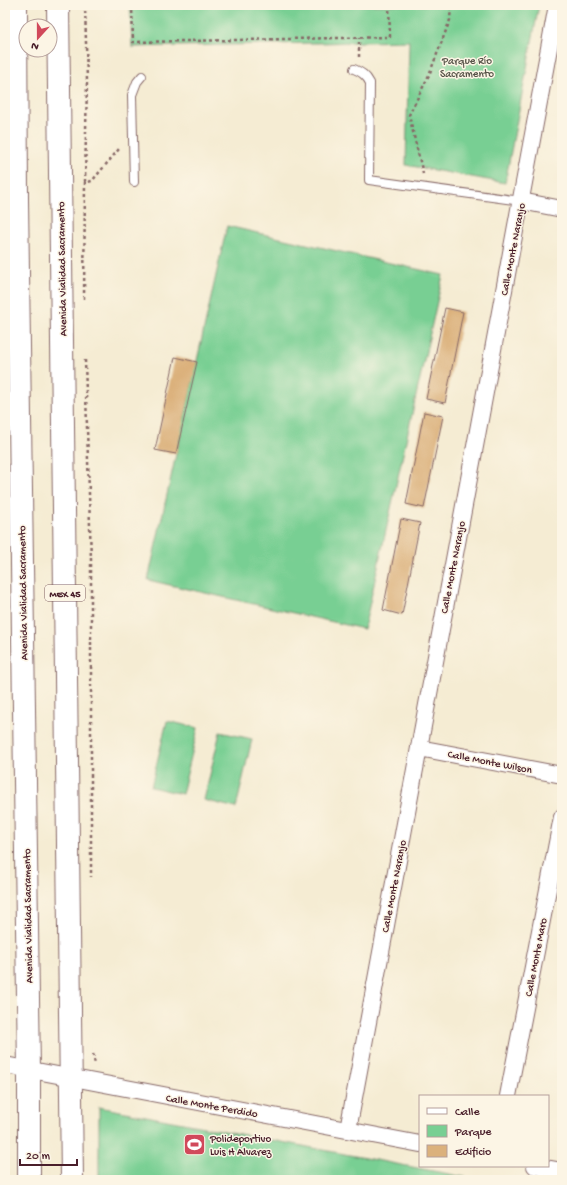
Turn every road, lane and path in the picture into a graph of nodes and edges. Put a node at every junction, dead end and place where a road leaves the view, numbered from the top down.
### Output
1 (16, 5) edge
2 (58, 5) edge
3 (85, 5) edge
4 (132, 5) edge
5 (389, 5) edge
6 (451, 5) edge
7 (557, 5) edge
8 (359, 38) junction
9 (354, 69) joint
10 (142, 76) dead end
11 (133, 134) junction
12 (85, 181) junction
13 (134, 182) dead end
14 (426, 188) junction
15 (521, 201) junction
16 (562, 209) edge
17 (84, 304) dead end
18 (85, 359) dead end
19 (419, 748) junction
20 (562, 774) edge
21 (562, 817) edge
22 (91, 877) dead end
23 (92, 1048) dead end
24 (5, 1065) edge
25 (29, 1071) junction
26 (71, 1079) junction
27 (101, 1084) junction
28 (508, 1095) edge
29 (348, 1130) junction
30 (419, 1144) edge
31 (540, 1167) edge
32 (562, 1171) edge
33 (29, 1180) edge
34 (72, 1180) edge

1 - 25 highway, Avenida Vialidad Sacramento
2 - 26 highway, Avenida Vialidad Sacramento / MEX 45
3 - 12 path
4 - 8 path
5 - 8 path
6 - 14 path
7 - 15 street, Calle Monte Naranjo
8 - 9 path
9 - 14 lane
10 - 11 lane
11 - 12 path
11 - 13 lane
12 - 17 path
14 - 15 lane
15 - 16 street
15 - 19 street, Calle Monte Naranjo
18 - 22 path
19 - 20 street, Calle Monte Wilson
19 - 29 street, Calle Monte Naranjo
21 - 28 street, Calle Monte Maro
23 - 27 path
24 - 25 street, Calle Monte Perdido
25 - 26 street, Calle Monte Perdido
25 - 33 highway, Avenida Vialidad Sacramento
26 - 27 street, Calle Monte Perdido
26 - 34 highway, Avenida Vialidad Sacramento / MEX 45
27 - 29 street, Calle Monte Perdido
29 - 30 street, Calle Monte Perdido
31 - 32 street

